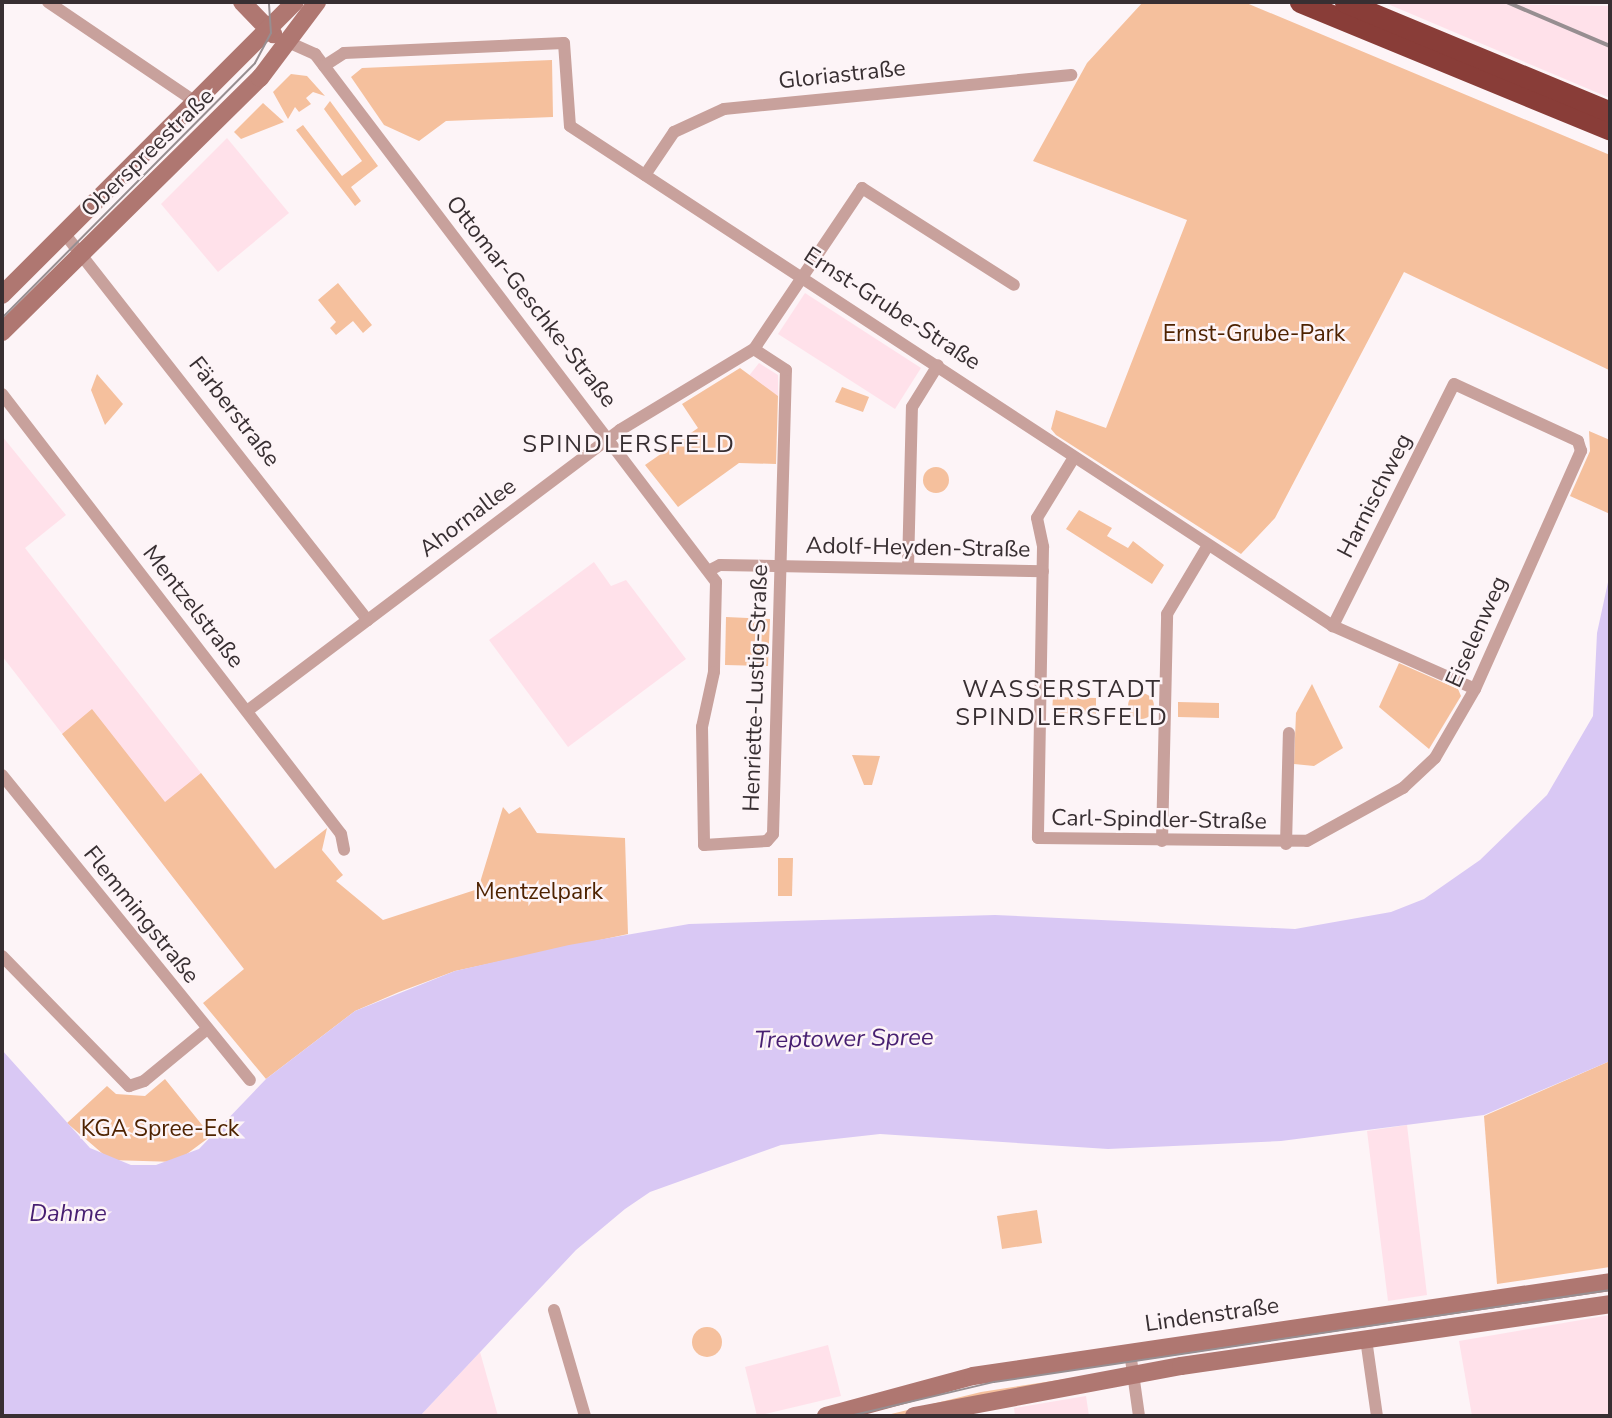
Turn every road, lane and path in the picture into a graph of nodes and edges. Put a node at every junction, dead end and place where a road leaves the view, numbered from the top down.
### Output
1 (48, 2) edge
2 (242, 2) edge
3 (295, 2) edge
4 (317, 2) edge
5 (1300, 2) edge
6 (1345, 2) edge
7 (265, 29) junction
8 (288, 42) junction
9 (324, 66) junction
10 (1071, 75) dead end
11 (193, 100) junction
12 (1610, 112) edge
13 (1610, 130) edge
14 (645, 175) junction
15 (64, 233) junction
16 (81, 251) junction
17 (804, 276) junction
18 (1014, 285) dead end
19 (2, 295) edge
20 (2, 332) edge
21 (754, 349) junction
22 (938, 365) junction
23 (1454, 384) joint
24 (2, 394) edge
25 (607, 440) junction
26 (1073, 459) junction
27 (1207, 547) junction
28 (781, 566) junction
29 (908, 568) junction
30 (710, 570) junction
31 (1043, 571) junction
32 (367, 621) junction
33 (1333, 626) junction
34 (1475, 689) junction
35 (703, 707) joint
36 (247, 711) junction
37 (1289, 733) dead end
38 (2, 775) edge
39 (1368, 811) joint
40 (1161, 841) junction
41 (1286, 844) junction
42 (344, 850) dead end
43 (2, 956) edge
44 (207, 1029) junction
45 (250, 1080) dead end
46 (1610, 1282) edge
47 (1610, 1304) edge
48 (554, 1310) dead end
49 (1366, 1339) junction
50 (1130, 1352) junction
51 (1133, 1376) junction
52 (585, 1416) edge
53 (826, 1416) edge
54 (914, 1416) edge
55 (1139, 1416) edge
56 (1377, 1416) edge

1 - 11 street
2 - 7 main road, Ottomar-Geschke-Straße
3 - 7 main road, Oberspreestraße
4 - 8 main road, Oberspreestraße
5 - 13 highway
6 - 12 highway
7 - 8 main road, Ottomar-Geschke-Straße
7 - 11 main road, Oberspreestraße
8 - 9 street, Ottomar-Geschke-Straße
8 - 16 main road, Oberspreestraße
9 - 14 street, Ernst-Grube-Straße
9 - 25 street, Ottomar-Geschke-Straße
10 - 14 street, Gloriastraße
11 - 15 main road, Oberspreestraße
14 - 17 street, Ernst-Grube-Straße
15 - 16 street, Färberstraße
15 - 19 main road, Oberspreestraße
16 - 20 main road, Oberspreestraße
16 - 32 street, Färberstraße
17 - 18 street, Ahornallee
17 - 21 street, Ahornallee
17 - 22 street, Ernst-Grube-Straße
21 - 25 street, Ahornallee
21 - 28 street, Henriette-Lustig-Straße
22 - 26 street, Ernst-Grube-Straße
22 - 29 street
23 - 33 street, Harnischweg
23 - 34 street, Eiselenweg
24 - 36 street, Mentzelstraße
25 - 30 street, Ottomar-Geschke-Straße
25 - 32 street, Ahornallee
26 - 27 street, Ernst-Grube-Straße
26 - 31 street, Carl-Spindler-Straße
27 - 33 street, Ernst-Grube-Straße
27 - 40 street
28 - 29 street, Adolf-Heyden-Straße
28 - 30 street, Adolf-Heyden-Straße
28 - 35 street, Henriette-Lustig-Straße
29 - 31 street, Adolf-Heyden-Straße
30 - 35 street, Ottomar-Geschke-Straße
31 - 40 street, Carl-Spindler-Straße
32 - 36 street, Ahornallee
33 - 34 street, Ernst-Grube-Straße
34 - 39 street, Eiselenweg
36 - 42 street, Mentzelstraße
37 - 41 street
38 - 44 street, Flemmingstraße
39 - 41 street, Carl-Spindler-Straße
40 - 41 street, Carl-Spindler-Straße
43 - 44 street
44 - 45 street, Flemmingstraße
46 - 50 main road, Lindenstraße
47 - 49 main road, Lindenstraße
48 - 52 street
49 - 51 main road, Lindenstraße
49 - 56 street
50 - 51 street
50 - 53 main road, Lindenstraße
51 - 54 main road, Lindenstraße
51 - 55 street

